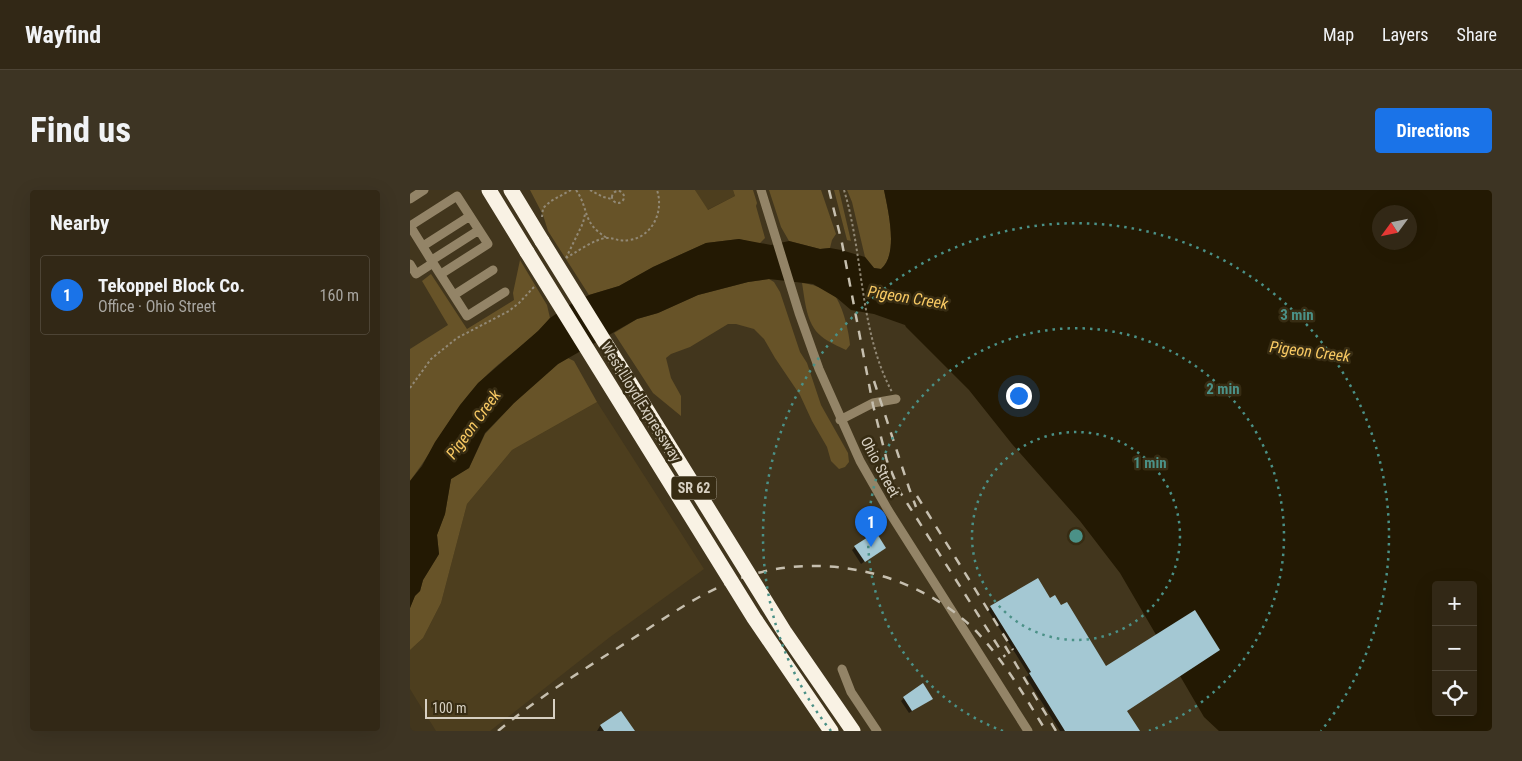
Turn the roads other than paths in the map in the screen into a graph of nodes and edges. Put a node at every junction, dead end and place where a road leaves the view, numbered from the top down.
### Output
1 (424, 190) edge
2 (488, 190) edge
3 (511, 190) edge
4 (761, 190) edge
5 (455, 193) edge
6 (410, 199) edge
7 (470, 216) junction
8 (410, 226) edge
9 (479, 230) junction
10 (423, 246) junction
11 (432, 262) junction
12 (410, 264) edge
13 (493, 270) dead end
14 (441, 274) junction
15 (505, 292) dead end
16 (454, 295) junction
17 (896, 399) road end
18 (840, 420) junction
19 (842, 669) dead end
20 (831, 731) edge
21 (852, 731) edge
22 (876, 731) edge
23 (1028, 731) edge

1 - 6 street
2 - 20 highway, West Lloyd Expressway / SR 62, bridge
3 - 21 highway, West Lloyd Expressway / SR 62, bridge
4 - 18 street, Ohio Street
5 - 7 street
5 - 8 street
7 - 9 street
7 - 10 street
8 - 10 street
9 - 11 street
9 - 14 street
10 - 11 street
11 - 12 street
11 - 14 street
13 - 16 street
14 - 16 street
15 - 16 street
17 - 18 street
18 - 23 street, Ohio Street
19 - 22 street

